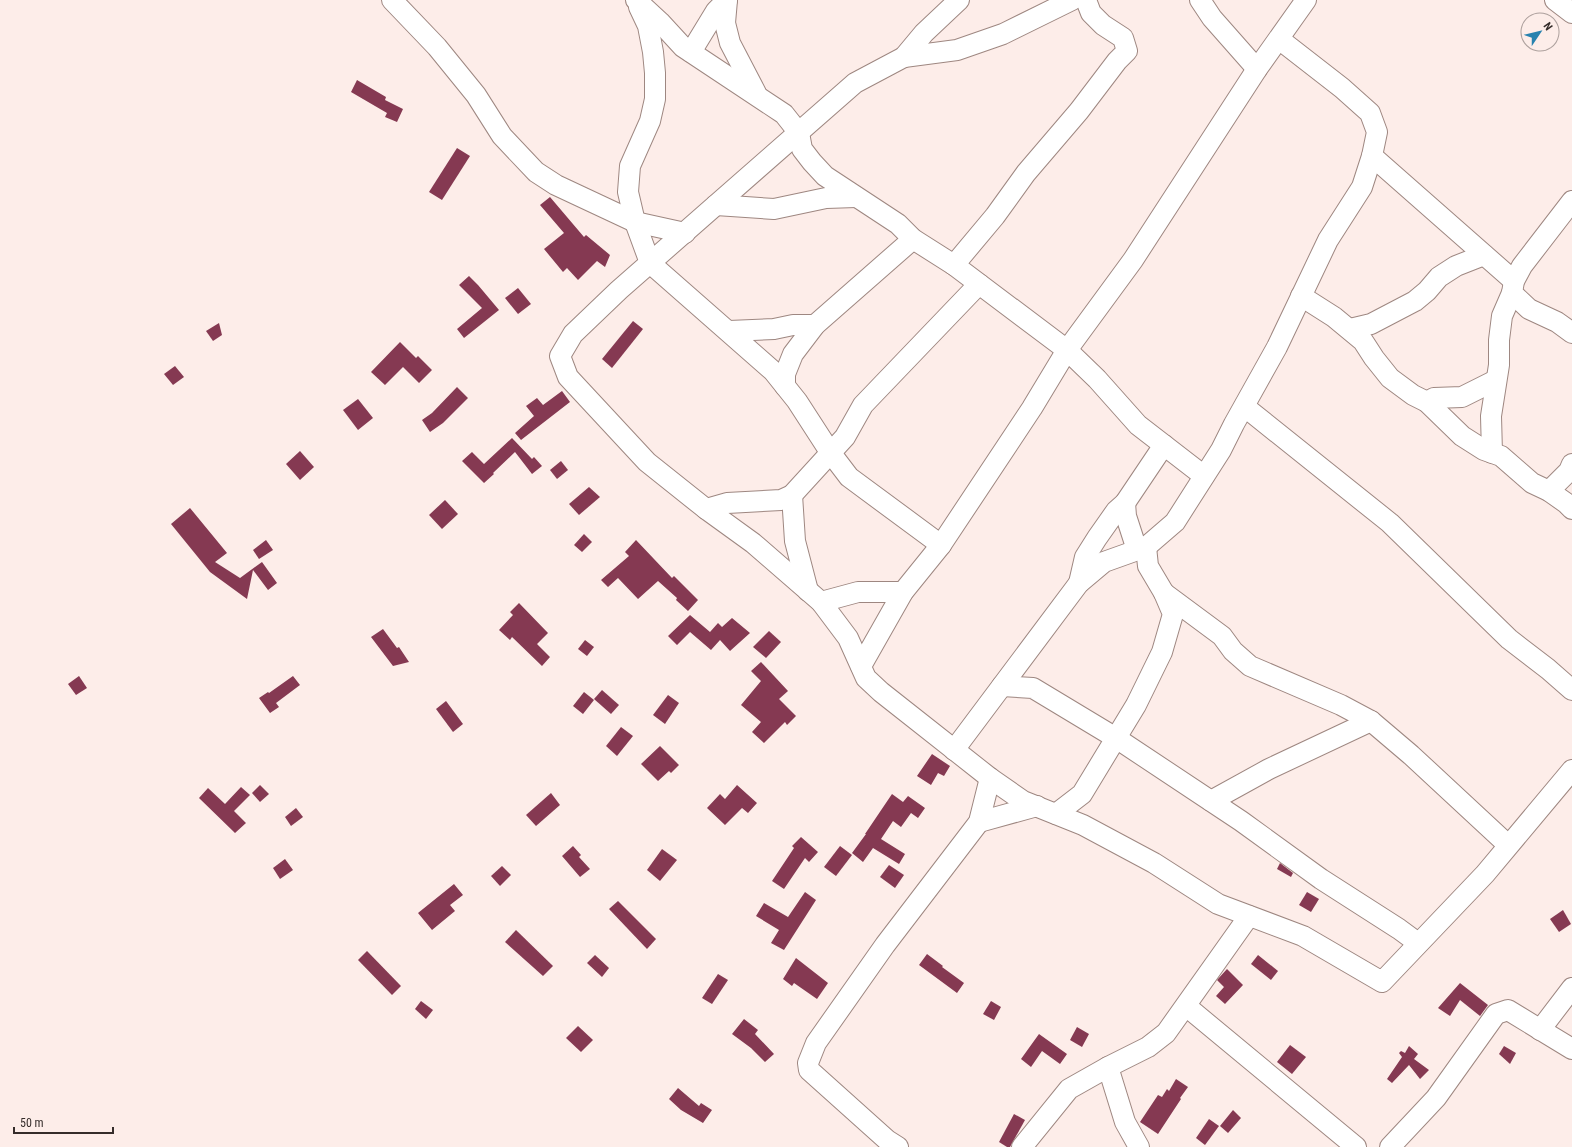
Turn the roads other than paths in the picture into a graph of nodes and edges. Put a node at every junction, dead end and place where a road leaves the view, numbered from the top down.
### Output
1 (392, 0) edge
2 (636, 0) edge
3 (727, 0) edge
4 (959, 0) edge
5 (1072, 0) edge
6 (1086, 0) edge
7 (1200, 0) edge
8 (1306, 0) edge
9 (1555, 0) edge
10 (1572, 13) edge
11 (1279, 39) junction
12 (691, 52) junction
13 (904, 57) junction
14 (1258, 69) junction
15 (757, 96) junction
16 (799, 133) junction
17 (1372, 156) junction
18 (856, 198) junction
19 (1572, 201) edge
20 (716, 205) junction
21 (635, 222) junction
22 (685, 233) junction
23 (913, 239) junction
24 (1484, 256) junction
25 (650, 263) junction
26 (954, 265) junction
27 (979, 284) junction
28 (1513, 287) junction
29 (1302, 296) junction
30 (814, 325) junction
31 (1350, 329) junction
32 (729, 331) junction
33 (1572, 333) edge
34 (1067, 350) junction
35 (1496, 380) junction
36 (785, 386) junction
37 (1427, 402) junction
38 (1245, 407) junction
39 (1164, 445) junction
40 (830, 452) junction
41 (1492, 453) junction
42 (1571, 473) edge
43 (1204, 476) junction
44 (1549, 491) junction
45 (792, 495) junction
46 (1125, 503) junction
47 (706, 509) junction
48 (1572, 509) edge
49 (942, 544) junction
50 (1142, 549) junction
51 (1079, 583) junction
52 (903, 592) junction
53 (1164, 593) junction
54 (814, 596) junction
55 (1018, 665) junction
56 (861, 666) junction
57 (1002, 686) junction
58 (1033, 688) junction
59 (1572, 690) edge
60 (1371, 721) junction
61 (1116, 738) junction
62 (954, 750) junction
63 (1572, 770) edge
64 (990, 778) junction
65 (1082, 794) junction
66 (1211, 801) junction
67 (1037, 806) junction
68 (1056, 814) junction
69 (979, 822) junction
70 (1083, 825) junction
71 (1508, 845) junction
72 (1249, 916) junction
73 (1418, 943) junction
74 (1572, 988) edge
75 (1186, 1006) junction
76 (1540, 1030) junction
77 (1572, 1049) edge
78 (1108, 1067) junction
79 (898, 1147) edge
80 (1022, 1147) edge
81 (1139, 1147) edge
82 (1356, 1147) edge
83 (1390, 1147) edge

1 - 21 street
2 - 12 street
2 - 21 street
3 - 12 street
3 - 15 street
4 - 13 street
5 - 13 street
6 - 26 street
7 - 14 street
8 - 11 street
9 - 10 street
11 - 14 street
11 - 17 street
12 - 15 street
13 - 16 street
14 - 34 street
15 - 16 street
16 - 18 street
16 - 20 street
17 - 24 street
17 - 29 street
18 - 20 street
18 - 23 street
19 - 28 street
20 - 22 street
21 - 22 street
21 - 25 street
22 - 25 street
23 - 26 street
23 - 30 street
24 - 28 street
24 - 31 street
25 - 32 street
25 - 47 street
26 - 27 street
27 - 34 street
27 - 40 street
28 - 33 street
28 - 35 street
29 - 31 street
29 - 38 street
30 - 32 street
30 - 36 street
31 - 37 street
32 - 36 street
34 - 39 street
34 - 49 street
35 - 37 street
35 - 41 street
36 - 40 street
37 - 41 street
38 - 43 street
38 - 59 street
39 - 43 street
39 - 46 street
40 - 45 street
40 - 49 street
41 - 44 street
42 - 44 street
43 - 50 street
44 - 48 street
45 - 47 street
45 - 54 street
46 - 50 street
46 - 51 street
47 - 54 street
49 - 52 street
50 - 51 street
50 - 53 street
51 - 55 street
52 - 54 street
52 - 56 street
53 - 60 street
53 - 61 street
54 - 56 street
55 - 57 street
55 - 58 street
56 - 62 street
57 - 58 street
57 - 62 street
58 - 61 street
60 - 66 street
60 - 71 street
61 - 65 street
61 - 66 street
62 - 64 street
63 - 71 street
64 - 67 street
64 - 69 street
65 - 68 street
65 - 70 street
66 - 73 street
67 - 68 street
67 - 69 street
68 - 70 street
69 - 79 street
70 - 72 street
71 - 73 street
72 - 73 street
72 - 75 street
74 - 76 street
75 - 78 street
75 - 82 street
76 - 77 street
76 - 83 street
78 - 80 street
78 - 81 street

